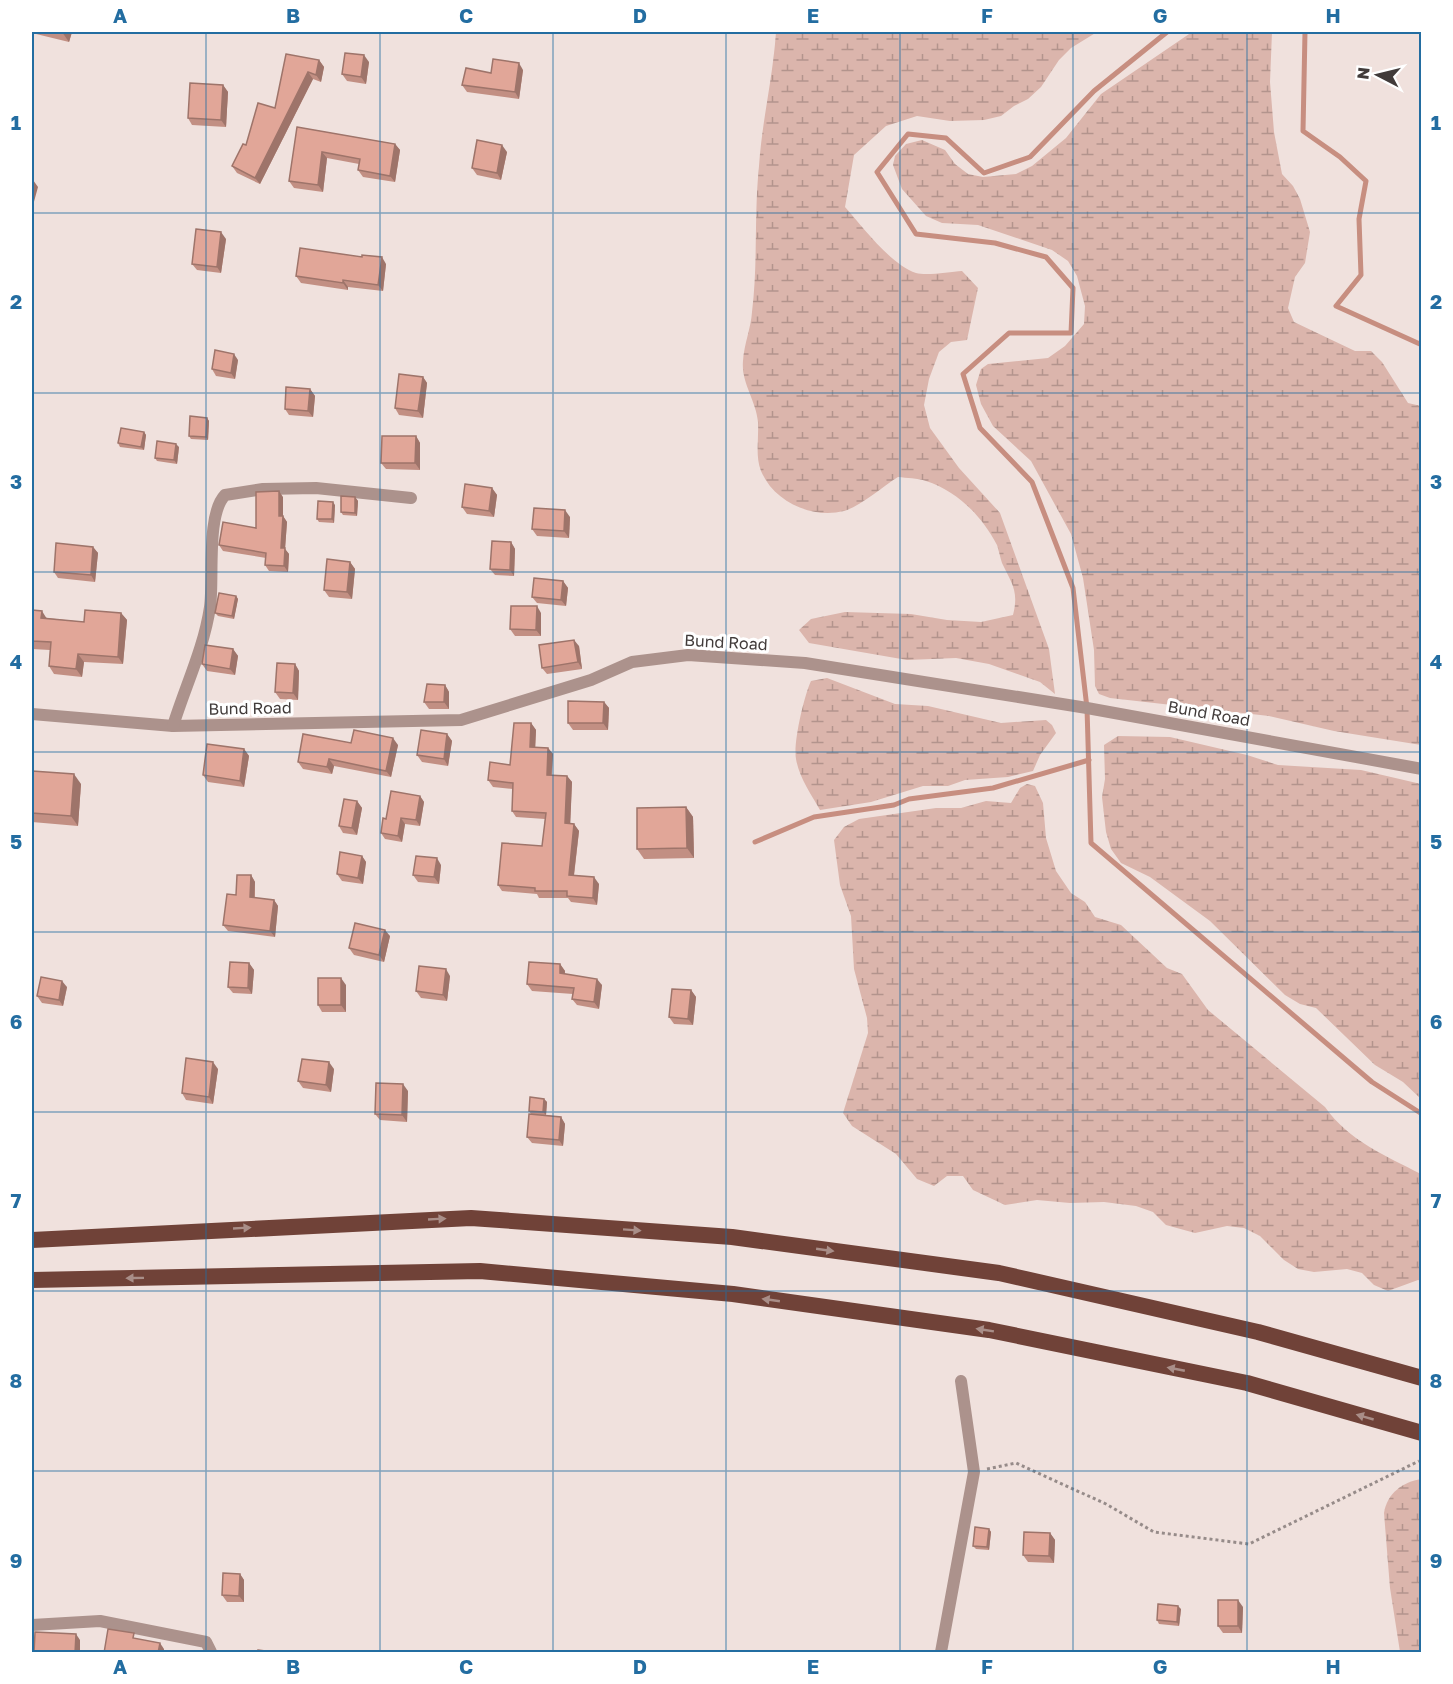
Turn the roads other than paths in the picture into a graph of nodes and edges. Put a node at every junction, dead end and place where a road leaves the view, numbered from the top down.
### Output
1 (411, 498) dead end
2 (32, 714) edge
3 (173, 726) junction
4 (1422, 769) edge
5 (32, 1239) edge
6 (32, 1280) edge
7 (1422, 1378) edge
8 (961, 1381) dead end
9 (1422, 1433) edge
10 (32, 1625) edge
11 (211, 1653) edge
12 (941, 1653) edge

1 - 3 street
2 - 3 street, Bund Road
3 - 4 street, Bund Road
5 -> 7 highway
9 -> 6 highway
8 - 12 street
10 - 11 street

